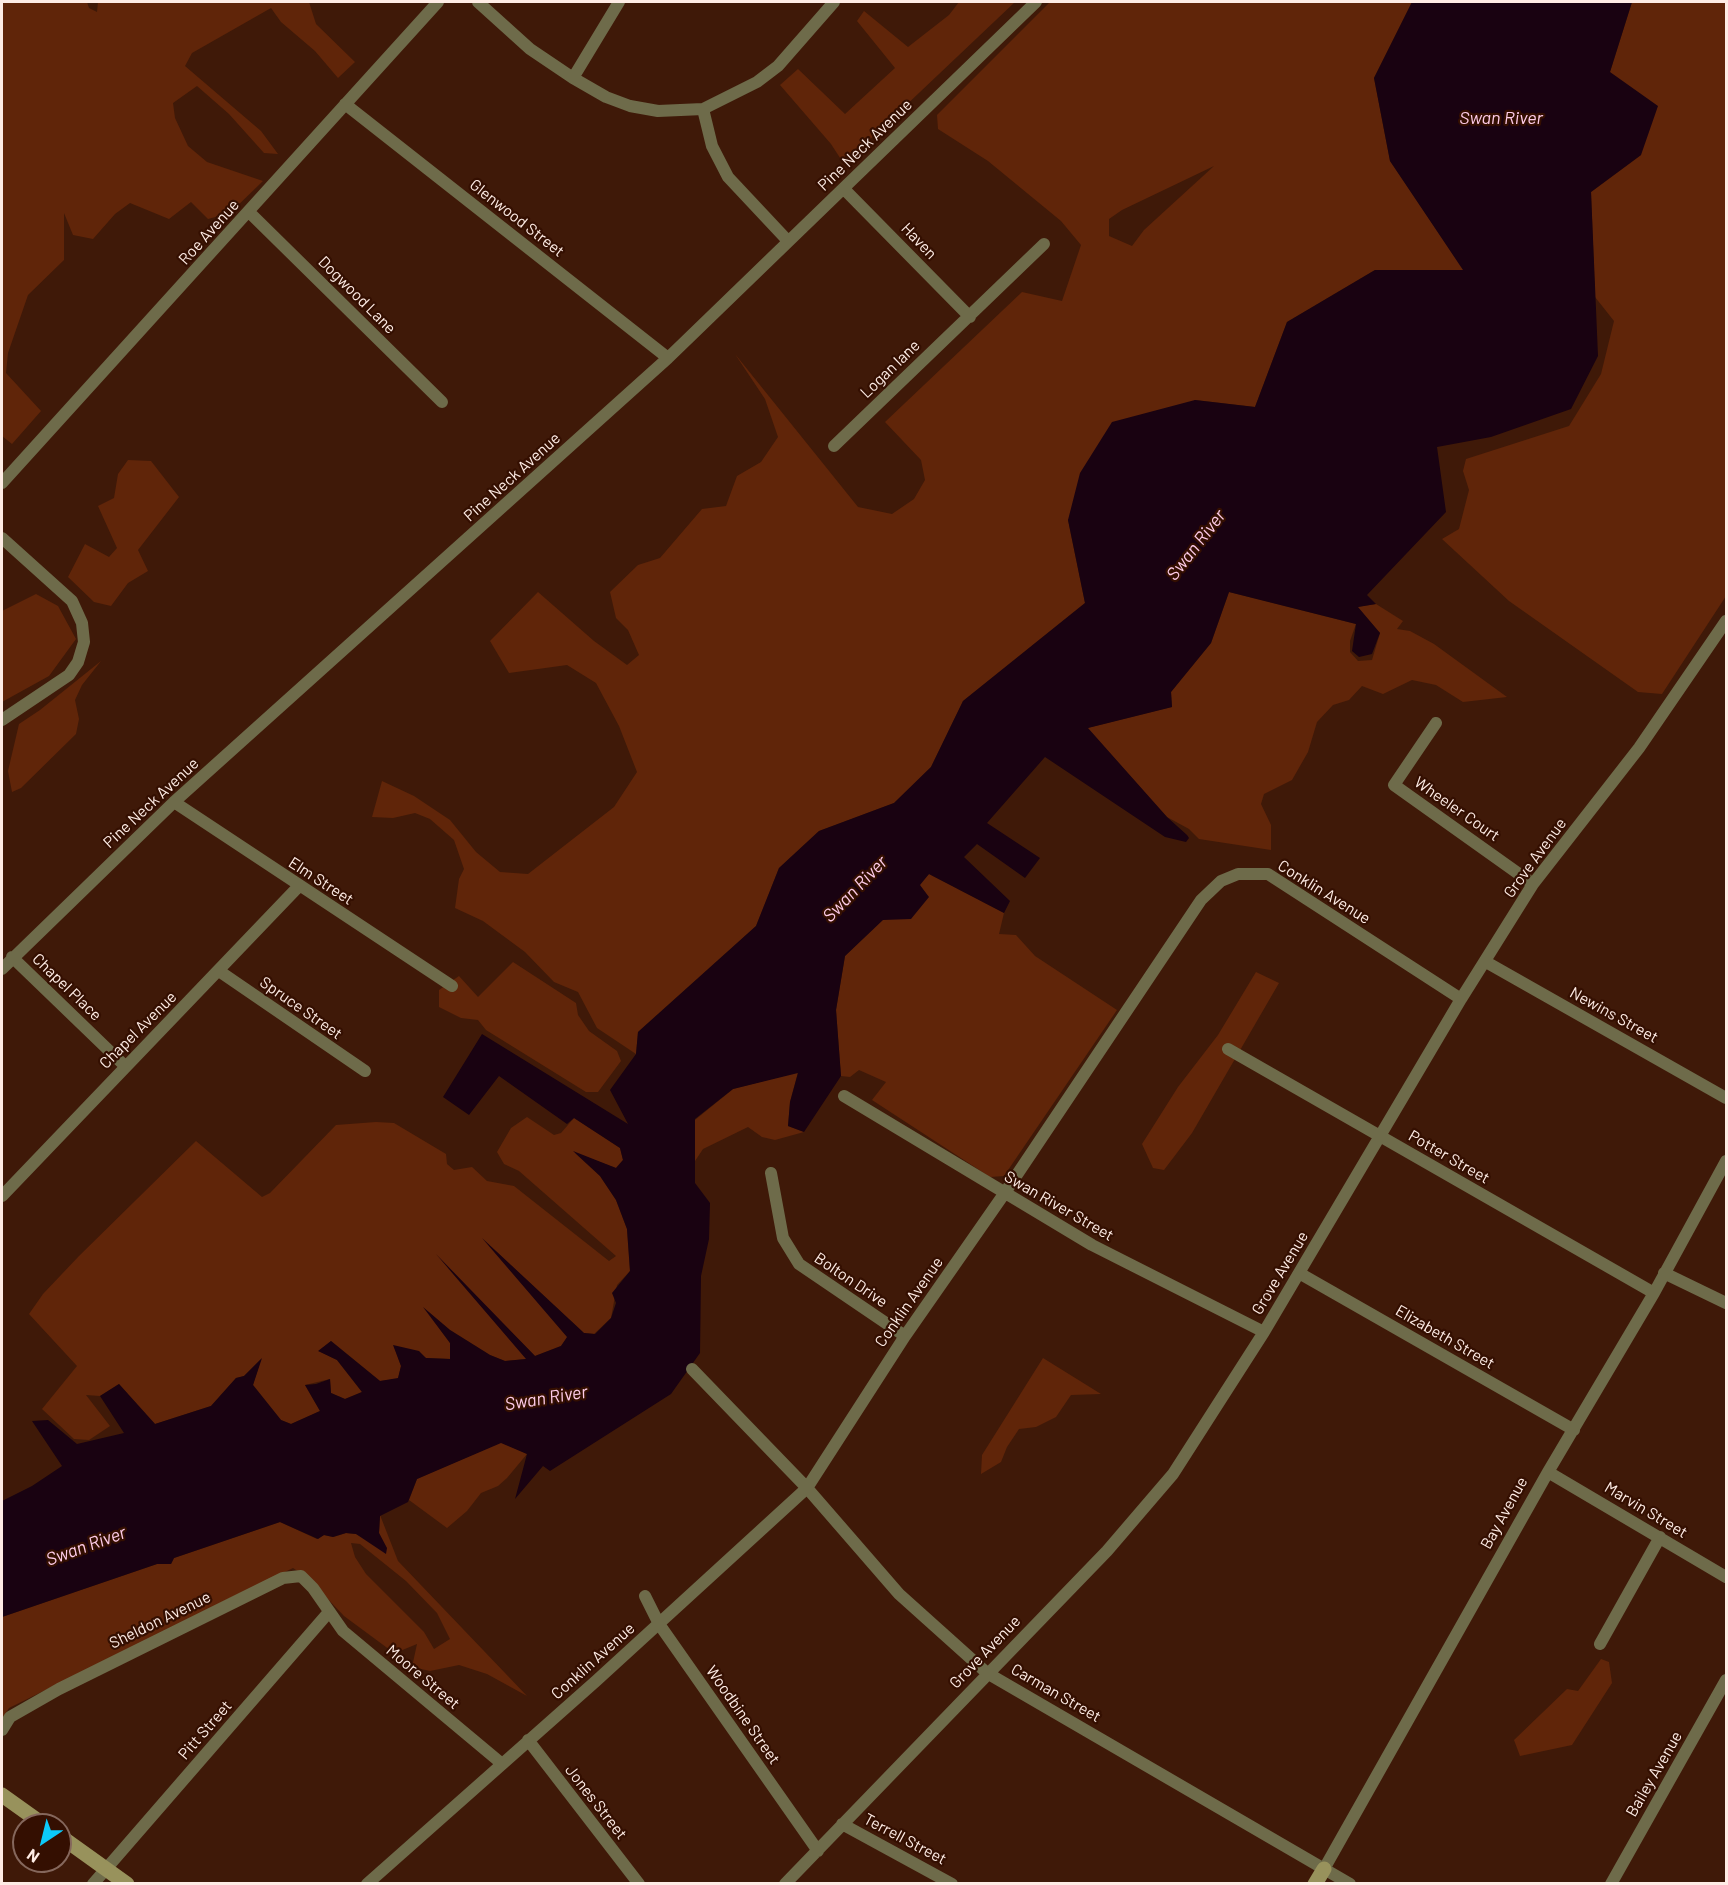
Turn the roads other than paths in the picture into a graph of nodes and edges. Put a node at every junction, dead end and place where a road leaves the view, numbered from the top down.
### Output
1 (438, 2) edge
2 (478, 2) edge
3 (619, 2) edge
4 (834, 2) edge
5 (1036, 2) edge
6 (573, 78) junction
7 (345, 104) junction
8 (703, 110) junction
9 (844, 189) junction
10 (249, 212) junction
11 (788, 241) junction
12 (1044, 244) dead end
13 (970, 317) junction
14 (668, 358) junction
15 (442, 402) dead end
16 (834, 446) dead end
17 (2, 483) edge
18 (2, 538) edge
19 (1726, 621) edge
20 (2, 720) edge
21 (1436, 723) dead end
22 (174, 802) junction
23 (1533, 884) junction
24 (298, 886) junction
25 (12, 957) junction
26 (1486, 962) junction
27 (2, 969) edge
28 (219, 971) junction
29 (452, 986) dead end
30 (1461, 999) junction
31 (1228, 1049) dead end
32 (125, 1066) junction
33 (365, 1071) dead end
34 (844, 1096) dead end
35 (1726, 1098) edge
36 (1380, 1136) junction
37 (1726, 1161) edge
38 (771, 1173) dead end
39 (1004, 1194) junction
40 (2, 1196) edge
41 (1299, 1273) junction
42 (1664, 1273) junction
43 (1654, 1293) junction
44 (1726, 1303) edge
45 (1264, 1332) junction
46 (905, 1336) junction
47 (692, 1369) dead end
48 (1574, 1430) junction
49 (1548, 1472) junction
50 (807, 1488) junction
51 (1660, 1537) junction
52 (1726, 1577) edge
53 (645, 1596) dead end
54 (329, 1612) junction
55 (659, 1624) junction
56 (1600, 1644) dead end
57 (987, 1673) junction
58 (1726, 1680) edge
59 (2, 1730) edge
60 (528, 1740) junction
61 (501, 1764) junction
62 (2, 1795) edge
63 (27, 1813) edge
64 (842, 1824) junction
65 (72, 1845) edge
66 (818, 1851) junction
67 (106, 1869) junction
68 (1324, 1869) junction
69 (93, 1884) edge
70 (127, 1884) edge
71 (367, 1884) edge
72 (639, 1884) edge
73 (786, 1884) edge
74 (952, 1884) edge
75 (1315, 1884) edge
76 (1350, 1884) edge
77 (1611, 1884) edge

1 - 7 street, Roe Avenue
2 - 6 street
3 - 6 street
4 - 8 street
5 - 9 street, Pine Neck Avenue
6 - 8 street
7 - 10 street, Roe Avenue
7 - 14 street, Glenwood Street
8 - 11 street
9 - 11 street, Pine Neck Avenue
9 - 13 street, Haven
10 - 15 street, Dogwood Lane
10 - 17 street, Roe Avenue
11 - 14 street, Pine Neck Avenue
12 - 13 street
13 - 16 street, Logan lane
14 - 22 street, Pine Neck Avenue
18 - 20 street
19 - 23 street, Grove Avenue
21 - 23 street, Wheeler Court
22 - 24 street, Elm Street
22 - 25 street, Pine Neck Avenue
23 - 26 street, Grove Avenue
24 - 28 street, Chapel Avenue
24 - 29 street, Elm Street
25 - 27 street, Pine Neck Avenue
25 - 32 street, Chapel Place
26 - 30 street, Grove Avenue
26 - 35 street, Newins Street
28 - 32 street, Chapel Avenue
28 - 33 street, Spruce Street
30 - 36 street, Grove Avenue
30 - 39 street, Conklin Avenue
31 - 36 street, Potter Street
32 - 40 street, Chapel Avenue
34 - 39 street, Swan River Street
36 - 41 street, Grove Avenue
36 - 43 street, Potter Street
37 - 42 street, Bay Avenue
38 - 46 street, Bolton Drive
39 - 45 street, Swan River Street
39 - 46 street, Conklin Avenue
41 - 45 street, Grove Avenue
41 - 48 street, Elizabeth Street
42 - 43 street, Bay Avenue
42 - 44 street
43 - 48 street, Bay Avenue
45 - 57 street, Grove Avenue
46 - 50 street, Conklin Avenue
47 - 50 street, Carman Street
48 - 49 street, Bay Avenue
49 - 51 street, Marvin Street
49 - 68 street, Bay Avenue
50 - 55 street, Conklin Avenue
50 - 57 street, Carman Street
51 - 52 street, Marvin Street
51 - 56 street
53 - 55 street, Woodbine Street
54 - 59 street, Sheldon Avenue
54 - 61 street, Moore Street
54 - 67 street, Pitt Street
55 - 60 street, Conklin Avenue
55 - 66 street, Woodbine Street
57 - 64 street, Grove Avenue
57 - 68 street, Carman Street
58 - 77 street, Bailey Avenue
60 - 61 street, Conklin Avenue
60 - 72 street, Jones Street
61 - 71 street, Conklin Avenue
62 - 63 street
64 - 66 street, Grove Avenue
64 - 74 street, Terrell Street
65 - 67 street
66 - 73 street, Grove Avenue
67 - 69 street, Pitt Street
67 - 70 street
68 - 75 street, Bay Avenue
68 - 76 street, Carman Street

